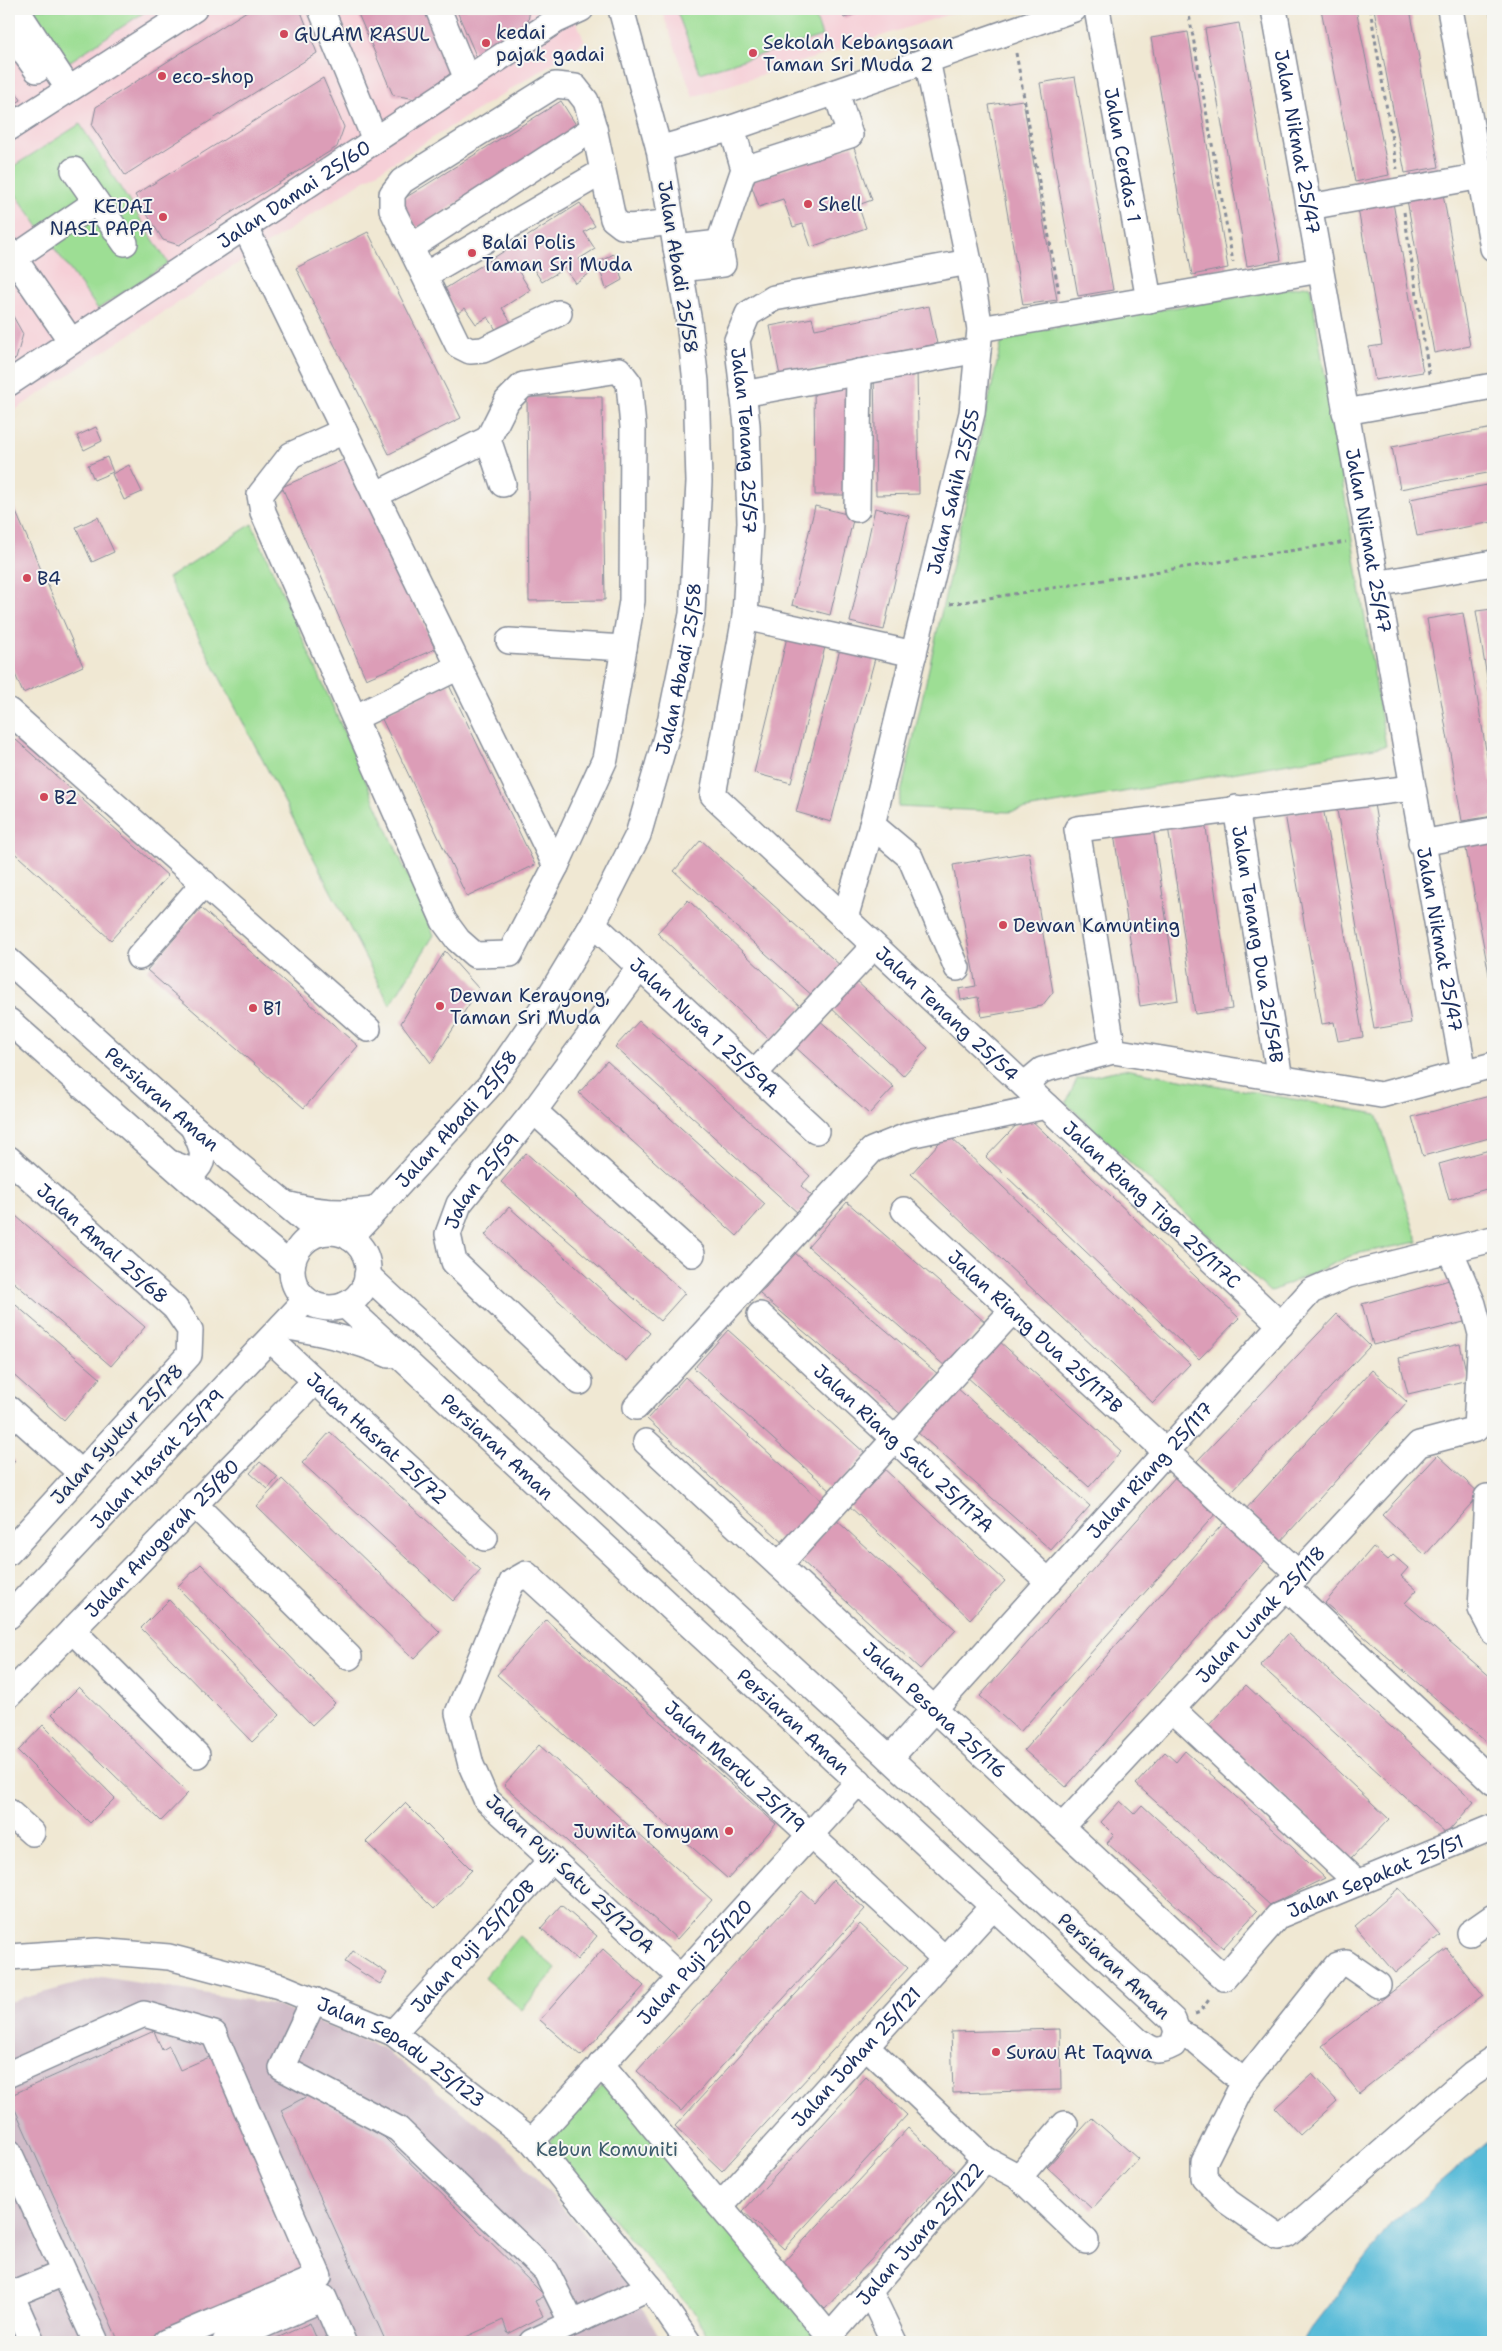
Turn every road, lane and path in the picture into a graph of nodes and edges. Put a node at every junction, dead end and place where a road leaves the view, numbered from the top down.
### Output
1 (16, 9) edge
2 (193, 9) edge
3 (321, 9) edge
4 (438, 9) edge
5 (581, 9) edge
6 (620, 9) edge
7 (1074, 9) edge
8 (1097, 9) edge
9 (1188, 9) edge
10 (1274, 9) edge
11 (1450, 9) edge
12 (553, 15) edge
13 (1012, 30) junction
14 (9, 31) edge
15 (928, 60) junction
16 (467, 79) junction
17 (836, 92) junction
18 (62, 93) junction
19 (9, 128) edge
20 (594, 128) junction
21 (732, 128) junction
22 (375, 140) junction
23 (659, 149) junction
24 (744, 169) junction
25 (74, 170) dead end
26 (602, 172) junction
27 (1487, 175) edge
28 (96, 202) junction
29 (1309, 206) junction
30 (672, 222) junction
31 (245, 227) junction
32 (125, 243) dead end
33 (411, 247) junction
34 (1493, 248) edge
35 (11, 254) edge
36 (678, 259) junction
37 (969, 262) junction
38 (1320, 270) junction
39 (425, 275) junction
40 (1237, 284) junction
41 (1149, 300) junction
42 (559, 313) dead end
43 (1062, 315) junction
44 (979, 340) junction
45 (71, 342) junction
46 (859, 372) junction
47 (9, 383) edge
48 (1493, 386) edge
49 (743, 394) junction
50 (1345, 412) junction
51 (344, 431) junction
52 (488, 439) junction
53 (503, 484) dead end
54 (375, 495) junction
55 (857, 509) dead end
56 (1368, 538) junction
57 (1493, 563) edge
58 (1376, 584) junction
59 (925, 608) junction
60 (745, 617) junction
61 (509, 641) dead end
62 (624, 648) junction
63 (914, 654) junction
64 (459, 667) junction
65 (10, 716) edge
66 (356, 717) junction
67 (1412, 788) junction
68 (713, 795) joint
69 (1236, 808) junction
70 (872, 825) junction
71 (1493, 830) edge
72 (1421, 843) junction
73 (556, 866) junction
74 (204, 883) junction
75 (845, 918) junction
76 (593, 924) junction
77 (874, 946) junction
78 (139, 956) dead end
79 (9, 961) edge
80 (640, 967) junction
81 (957, 968) dead end
82 (9, 1021) edge
83 (368, 1029) dead end
84 (1113, 1051) junction
85 (1493, 1066) edge
86 (1464, 1073) junction
87 (754, 1074) junction
88 (1280, 1078) junction
89 (1024, 1085) junction
90 (1046, 1106) junction
91 (534, 1111) junction
92 (193, 1127) junction
93 (816, 1131) dead end
94 (9, 1160) edge
95 (170, 1163) junction
96 (285, 1204) junction
97 (375, 1210) junction
98 (904, 1210) dead end
99 (320, 1233) junction
100 (350, 1238) junction
101 (1493, 1240) edge
102 (1450, 1250) junction
103 (692, 1254) dead end
104 (292, 1267) junction
105 (367, 1275) junction
106 (306, 1300) junction
107 (345, 1305) junction
108 (175, 1308) joint
109 (1013, 1310) junction
110 (760, 1315) dead end
111 (1281, 1325) junction
112 (276, 1332) junction
113 (405, 1362) junction
114 (314, 1380) junction
115 (580, 1382) dead end
116 (636, 1407) dead end
117 (9, 1409) edge
118 (1486, 1426) edge
119 (894, 1440) junction
120 (646, 1442) dead end
121 (1166, 1452) junction
122 (81, 1473) junction
123 (1486, 1497) dead end
124 (194, 1504) junction
125 (485, 1538) dead end
126 (9, 1552) edge
127 (779, 1565) junction
128 (526, 1574) joint
129 (1292, 1580) junction
130 (1048, 1582) junction
131 (724, 1605) junction
132 (9, 1616) edge
133 (72, 1630) junction
134 (1493, 1632) edge
135 (699, 1634) junction
136 (349, 1657) dead end
137 (9, 1695) edge
138 (934, 1709) junction
139 (1172, 1709) junction
140 (197, 1755) dead end
141 (890, 1758) junction
142 (859, 1781) junction
143 (1493, 1782) edge
144 (9, 1812) edge
145 (1493, 1827) edge
146 (1062, 1828) junction
147 (32, 1833) dead end
148 (810, 1835) junction
149 (552, 1859) junction
150 (1358, 1883) junction
151 (994, 1906) junction
152 (1493, 1917) edge
153 (1470, 1933) dead end
154 (9, 1957) edge
155 (945, 1959) junction
156 (680, 1978) junction
157 (1224, 1978) junction
158 (1378, 1985) dead end
159 (314, 2000) junction
160 (1175, 2026) junction
161 (394, 2033) junction
162 (866, 2046) junction
163 (1493, 2060) edge
164 (601, 2064) junction
165 (9, 2074) edge
166 (1244, 2082) junction
167 (1065, 2124) dead end
168 (532, 2141) junction
169 (9, 2152) edge
170 (985, 2159) junction
171 (1018, 2177) junction
172 (720, 2206) junction
173 (1086, 2241) dead end
174 (64, 2273) junction
175 (650, 2287) junction
176 (869, 2290) junction
177 (10, 2293) edge
178 (572, 2323) junction
179 (827, 2340) edge
180 (32, 2342) edge
181 (96, 2342) edge
182 (166, 2342) edge
183 (225, 2342) edge
184 (343, 2342) edge
185 (532, 2342) edge
186 (688, 2342) edge
187 (894, 2342) edge

1 - 18 street
2 - 18 street
3 - 22 street
4 - 16 street
5 - 12 street, Jalan Damai 25/60
6 - 23 street, Jalan Abadi 25/58
7 - 13 street
8 - 41 street, Jalan Cerdas 1
9 - 40 path
10 - 29 street, Jalan Nikmat 25/47
11 - 27 street
12 - 16 street, Jalan Damai 25/60
13 - 15 street
13 - 43 path
14 - 18 street
15 - 17 street
15 - 37 street, Jalan Sahih 25/55
16 - 22 street, Jalan Damai 25/60
17 - 21 street
17 - 24 street
18 - 19 street
20 - 26 street
20 - 33 street
20 - 33 street
21 - 23 street
21 - 24 street
22 - 31 street, Jalan Damai 25/60
23 - 30 street, Jalan Abadi 25/58
24 - 36 street
25 - 28 street
26 - 30 street
26 - 39 street
27 - 29 street
27 - 34 street
28 - 32 street
28 - 35 street
29 - 38 street, Jalan Nikmat 25/47
30 - 36 street, Jalan Abadi 25/58
31 - 45 street, Jalan Damai 25/60
31 - 51 street
33 - 39 street
35 - 45 street
36 - 76 street, Jalan Abadi 25/58
37 - 44 street, Jalan Sahih 25/55
37 - 49 street, Jalan Tenang 25/57
38 - 40 street
38 - 50 street, Jalan Nikmat 25/47
39 - 42 street
40 - 41 street
41 - 43 street
43 - 44 street
44 - 46 street
44 - 59 street, Jalan Sahih 25/55
45 - 47 street, Jalan Damai 25/60
46 - 49 street
46 - 55 street
48 - 50 street
49 - 60 street, Jalan Tenang 25/57
50 - 56 street, Jalan Nikmat 25/47
51 - 54 street
51 - 66 street
52 - 53 street
52 - 54 street
52 - 62 street
54 - 64 street
56 - 58 street, Jalan Nikmat 25/47
56 - 59 path
57 - 58 street
58 - 67 street, Jalan Nikmat 25/47
59 - 63 street, Jalan Sahih 25/55
60 - 63 street
60 - 68 street, Jalan Tenang 25/57
61 - 62 street
62 - 73 street
63 - 70 street, Jalan Sahih 25/55
64 - 66 street
64 - 73 street
65 - 74 street
66 - 73 street
67 - 69 street
67 - 72 street, Jalan Nikmat 25/47
68 - 75 street, Jalan Tenang 25/54
69 - 84 street
69 - 88 street, Jalan Tenang Dua 25/54B
70 - 75 street, Jalan Sahih 25/55
70 - 81 street
71 - 72 street
72 - 86 street, Jalan Nikmat 25/47
74 - 78 street
74 - 83 street
75 - 77 street, Jalan Tenang 25/54
76 - 80 street, Jalan Nusa 1 25/59A
76 - 97 street, Jalan Abadi 25/58
77 - 87 street
77 - 89 street, Jalan Tenang 25/54
79 - 92 street, Persiaran Aman
80 - 87 street, Jalan Nusa 1 25/59A
80 - 91 street, Jalan 25/59
82 - 95 street
84 - 88 street, Jalan Tenang 25/54
84 - 89 street, Jalan Tenang 25/54
85 - 86 street, Jalan Tenang 25/54
86 - 88 street, Jalan Tenang 25/54
87 - 93 street, Jalan Nusa 1 25/59A
89 - 90 street, Jalan Riang Tiga 25/117C
90 - 111 street, Jalan Riang Tiga 25/117C
90 - 116 street
91 - 103 street
91 - 115 street, Jalan 25/59
92 - 95 street
92 - 96 street, Persiaran Aman
94 - 108 street, Jalan Amal 25/68
95 - 104 street
96 - 97 street
96 - 99 street, Persiaran Aman
97 - 100 street, Jalan Abadi 25/58
98 - 109 street, Jalan Riang Dua 25/117B
99 - 100 street
99 - 104 street
100 - 105 street
101 - 102 street, Jalan Riang 25/117
102 - 111 street, Jalan Riang 25/117
102 - 118 street
104 - 106 street
105 - 107 street
105 - 131 street, Persiaran Aman
106 - 107 street
106 - 112 street, Jalan Hasrat 25/79
107 - 113 street, Persiaran Aman
108 - 122 street, Jalan Syukur 25/78
109 - 119 street
109 - 121 street, Jalan Riang Dua 25/117B
110 - 119 street, Jalan Riang Satu 25/117A
111 - 121 street, Jalan Riang 25/117
112 - 113 street
112 - 114 street, Jalan Hasrat 25/72
112 - 132 street, Jalan Hasrat 25/79
113 - 135 street, Persiaran Aman
114 - 124 street, Jalan Anugerah 25/80
114 - 125 street, Jalan Hasrat 25/72
117 - 122 street
118 - 129 street, Jalan Lunak 25/118
119 - 127 street
119 - 130 street, Jalan Riang Satu 25/117A
120 - 127 street, Jalan Pesona 25/116
121 - 129 street, Jalan Riang Dua 25/117B
121 - 130 street, Jalan Riang 25/117
122 - 126 street, Jalan Syukur 25/78
123 - 134 street
124 - 133 street, Jalan Anugerah 25/80
124 - 136 street
127 - 138 street, Jalan Pesona 25/116
128 - 148 street, Jalan Merdu 25/119
128 - 149 street, Jalan Puji Satu 25/120A
129 - 139 street, Jalan Lunak 25/118
129 - 143 street, Jalan Riang Dua 25/117B
130 - 138 street, Jalan Riang 25/117
131 - 135 street
131 - 141 street, Persiaran Aman
133 - 137 street, Jalan Anugerah 25/80
133 - 140 street
135 - 142 street, Persiaran Aman
138 - 141 street, Jalan Riang 25/117
138 - 146 street, Jalan Pesona 25/116
139 - 146 street, Jalan Lunak 25/118
139 - 150 street
141 - 160 street, Persiaran Aman
142 - 148 street, Jalan Puji 25/120
142 - 151 street, Persiaran Aman
144 - 147 street
145 - 150 street, Jalan Sepakat 25/51
146 - 157 street, Jalan Pesona 25/116
148 - 155 street, Jalan Merdu 25/119
148 - 156 street, Jalan Puji 25/120
149 - 156 street, Jalan Puji Satu 25/120A
149 - 161 street, Jalan Puji 25/120B
150 - 157 street, Jalan Sepakat 25/51
151 - 155 street, Jalan Johan 25/121
151 - 160 street, Persiaran Aman
152 - 153 street
154 - 159 street, Jalan Sepadu 25/123
155 - 162 street, Jalan Johan 25/121
156 - 164 street, Jalan Puji 25/120
157 - 160 path
158 - 166 street
159 - 161 street, Jalan Sepadu 25/123
159 - 178 street
160 - 166 street
161 - 168 street, Jalan Sepadu 25/123
162 - 170 street, Jalan Juara 25/122
162 - 172 street, Jalan Johan 25/121
163 - 166 street
164 - 168 street, Jalan Puji 25/120
164 - 172 street
165 - 182 street
167 - 171 street
168 - 175 street, Jalan Sepadu 25/123
169 - 174 street
170 - 171 street
170 - 176 street, Jalan Juara 25/122
171 - 173 street
172 - 179 street
174 - 177 street
174 - 181 street
175 - 178 street
175 - 186 street, Jalan Sepadu 25/123
176 - 179 street, Jalan Juara 25/122
176 - 187 street
177 - 180 street
178 - 185 street
183 - 184 street

